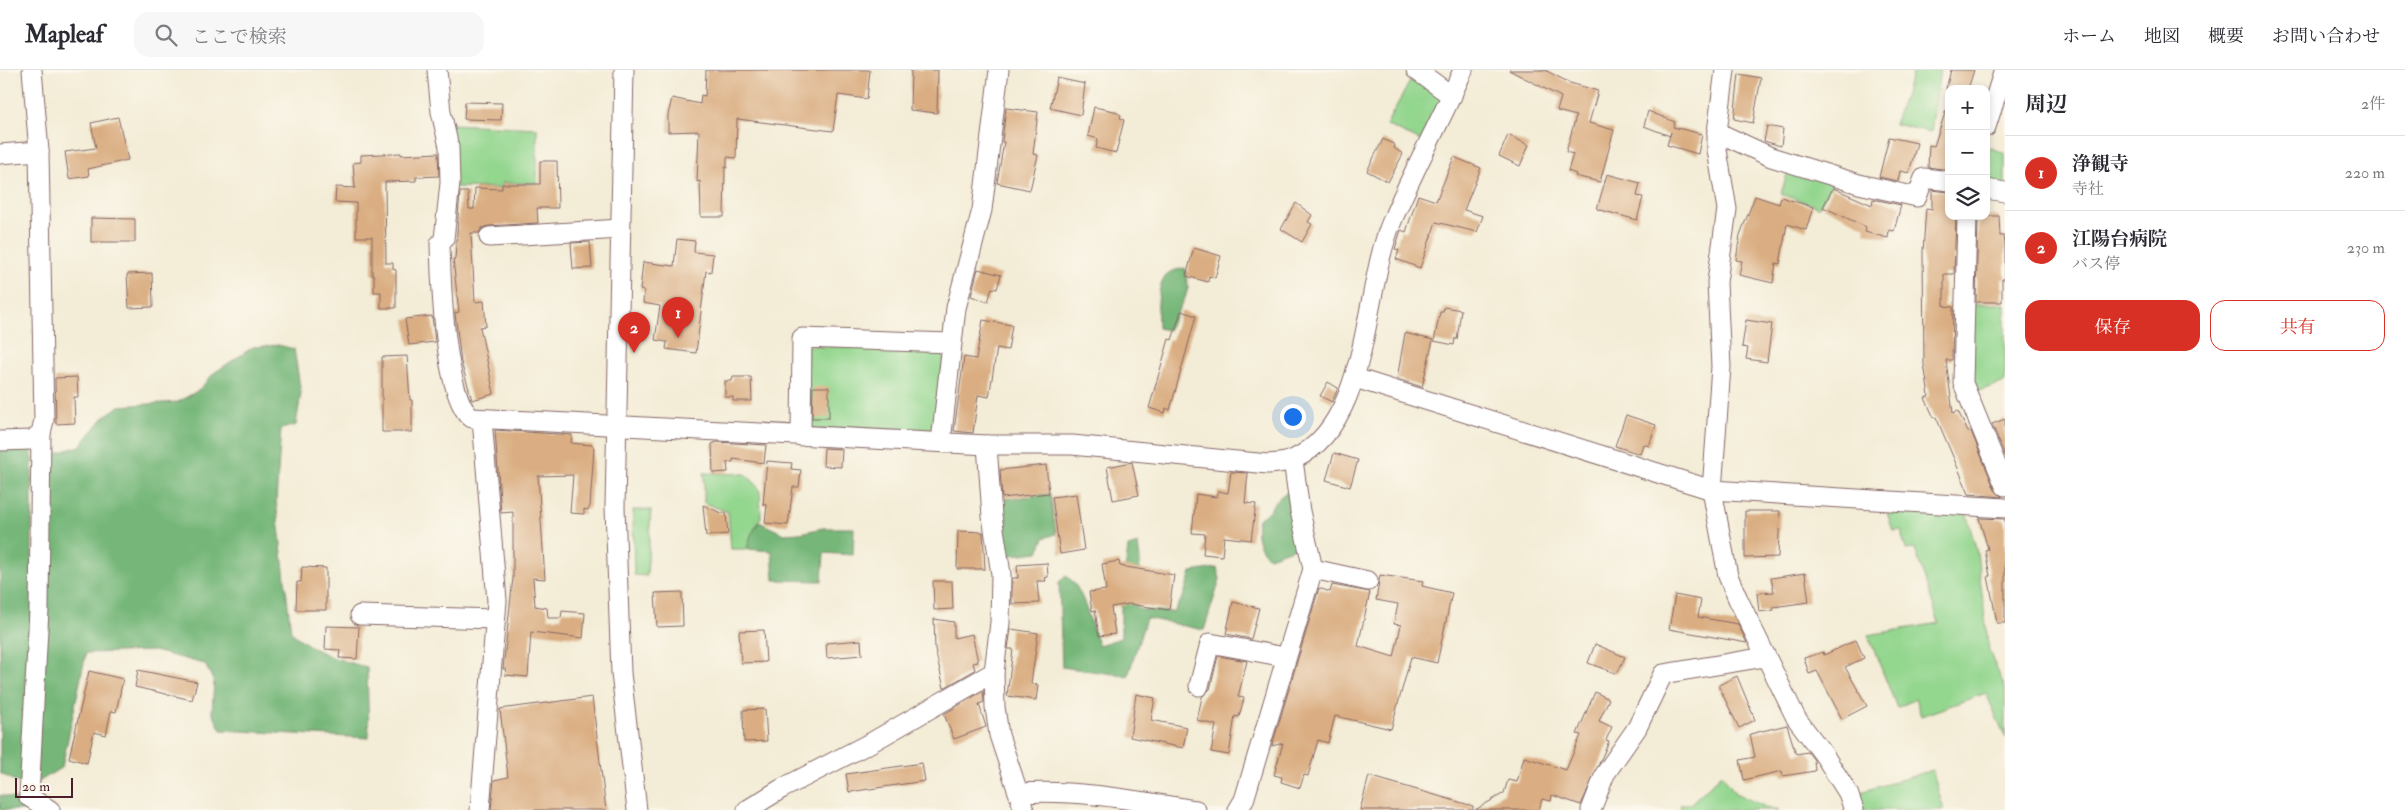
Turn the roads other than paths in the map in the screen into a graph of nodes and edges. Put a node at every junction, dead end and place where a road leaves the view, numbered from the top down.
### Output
1 (32, 70) edge
2 (436, 70) edge
3 (624, 70) edge
4 (999, 70) edge
5 (1416, 70) edge
6 (1462, 70) edge
7 (1725, 70) edge
8 (2004, 70) edge
9 (1452, 96) junction
10 (1990, 114) edge
11 (1717, 132) junction
12 (39, 151) junction
13 (0, 154) edge
14 (1945, 181) edge
15 (1990, 189) edge
16 (2005, 192) edge
17 (1967, 220) edge
18 (621, 228) junction
19 (489, 237) dead end
20 (951, 343) junction
21 (1355, 378) junction
22 (482, 419) junction
23 (617, 425) junction
24 (41, 433) junction
25 (801, 436) junction
26 (0, 441) edge
27 (940, 442) junction
28 (987, 445) junction
29 (1293, 460) junction
30 (2005, 486) edge
31 (1712, 490) junction
32 (2005, 508) edge
33 (1313, 568) junction
34 (1368, 581) dead end
35 (360, 615) dead end
36 (495, 619) junction
37 (1285, 657) junction
38 (1766, 657) junction
39 (994, 672) junction
40 (1200, 686) dead end
41 (1022, 802) edge
42 (50, 810) edge
43 (480, 810) edge
44 (637, 810) edge
45 (747, 810) edge
46 (1196, 810) edge
47 (1238, 810) edge
48 (1591, 810) edge
49 (1854, 810) edge

1 - 12 street
2 - 22 street
3 - 18 street
4 - 20 street
5 - 9 street
6 - 9 street
7 - 11 street
8 - 10 street
9 - 21 street
11 - 14 street
11 - 31 street
12 - 13 street
12 - 24 street
15 - 16 street
17 - 30 street
18 - 19 street
18 - 23 street
20 - 25 street
20 - 27 street
21 - 29 street
21 - 31 street
22 - 23 street
22 - 36 street
23 - 25 street
23 - 44 street
24 - 26 street
24 - 42 street
25 - 27 street
27 - 28 street
28 - 29 street
28 - 39 street
29 - 33 street
31 - 32 street
31 - 38 street
33 - 34 street
33 - 37 street
35 - 36 street
36 - 43 street
37 - 40 street
37 - 47 street
38 - 48 street
38 - 49 street
39 - 41 street
39 - 45 street
41 - 46 street

